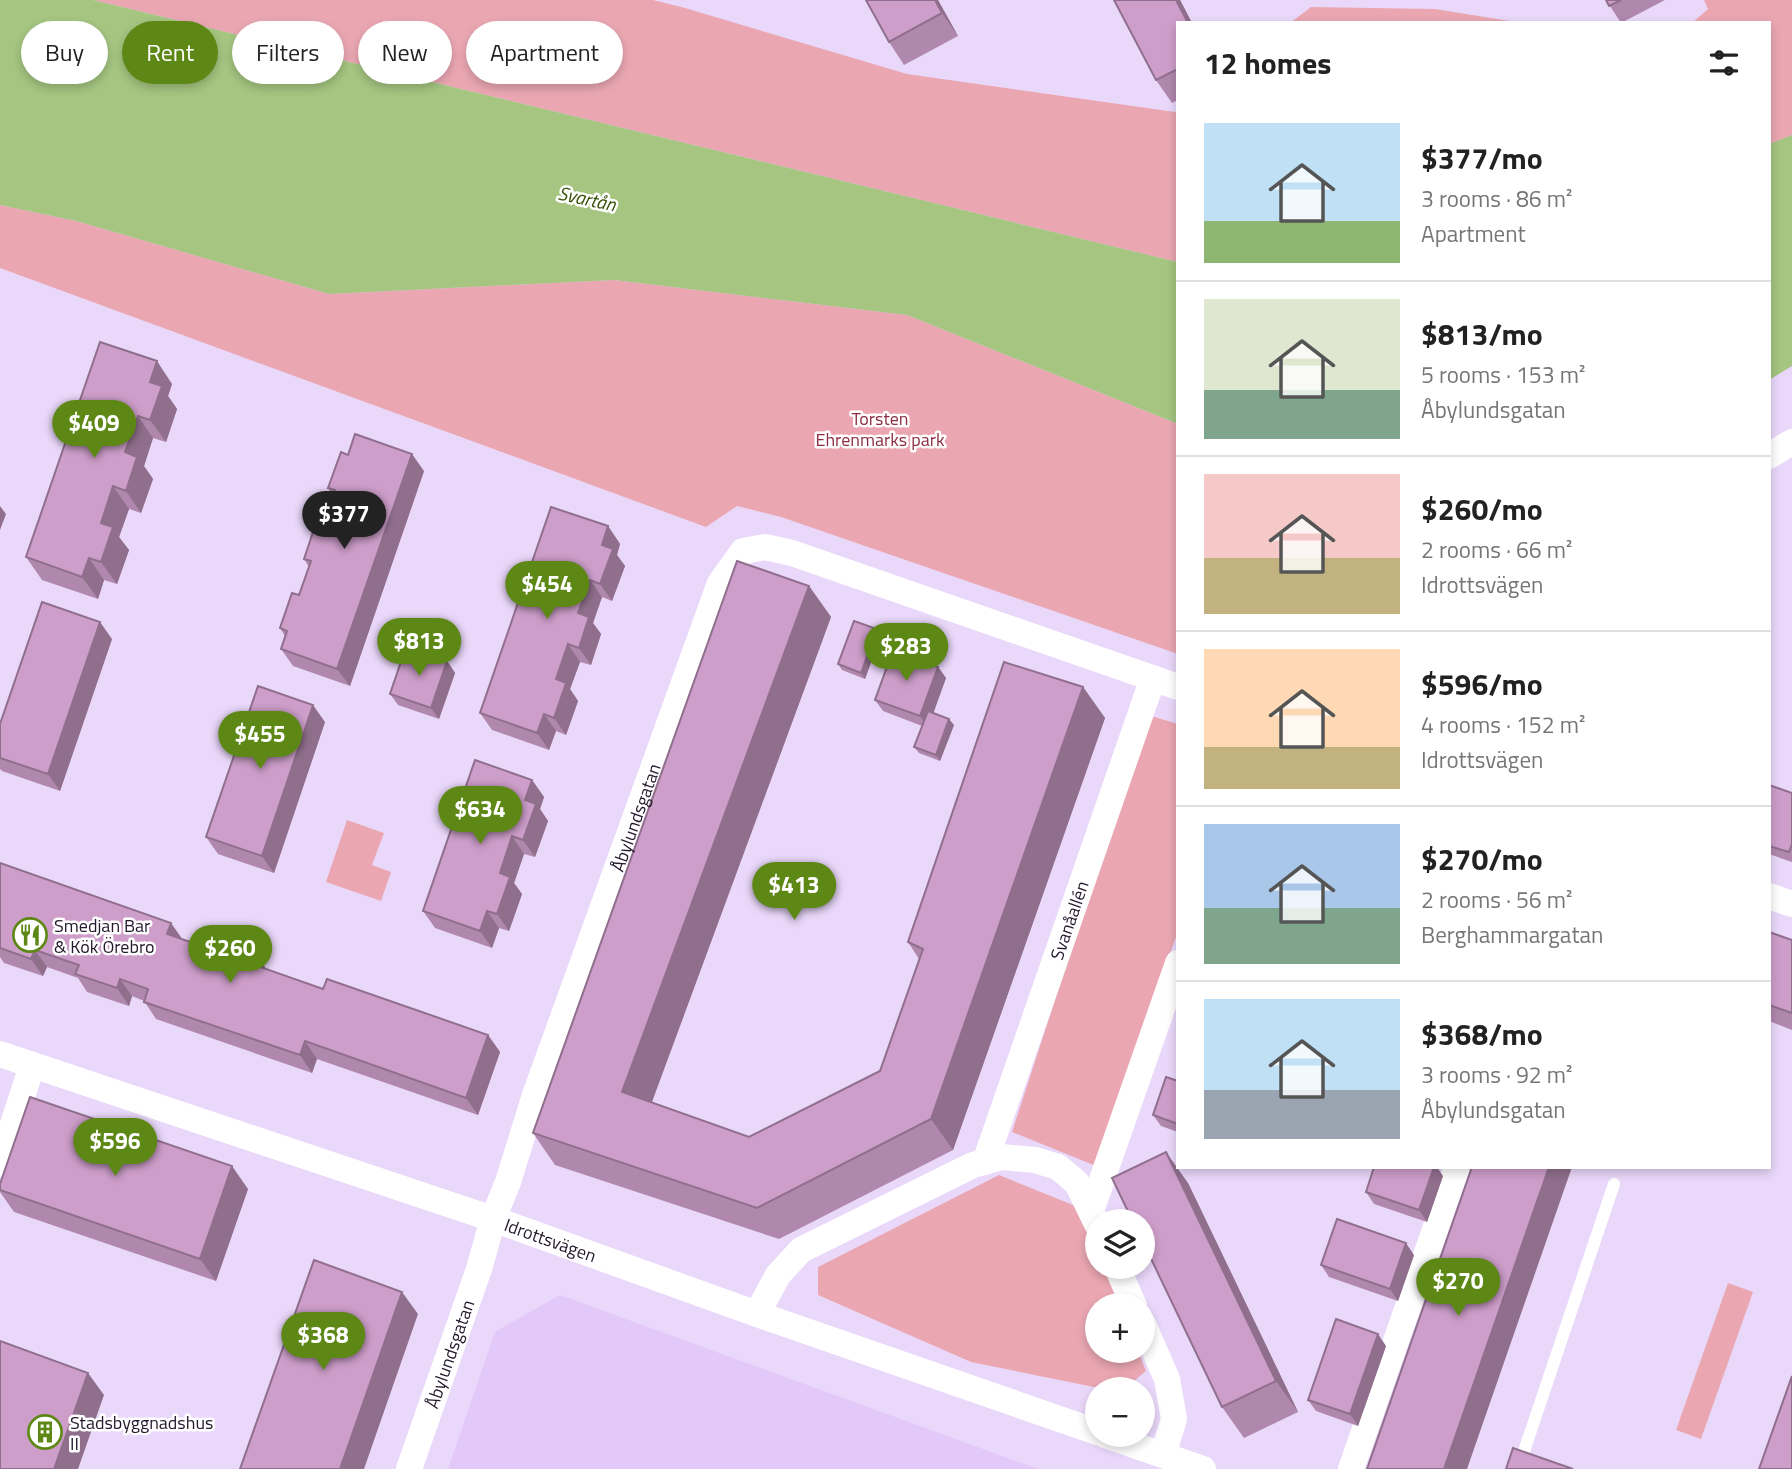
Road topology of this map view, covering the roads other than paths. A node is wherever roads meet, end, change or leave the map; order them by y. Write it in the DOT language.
graph roads {
  1 [pos="1792,442"];
  2 [pos="1771,455"];
  3 [pos="1165,683"];
  4 [pos="1771,896"];
  5 [pos="1792,904"];
  6 [pos="1176,969"];
  7 [pos="0,1054"];
  8 [pos="32,1066"];
  9 [pos="985,1162"];
  10 [pos="0,1164"];
  11 [pos="1456,1169"];
  12 [pos="1614,1184"];
  13 [pos="1090,1209"];
  14 [pos="1097,1209"];
  15 [pos="493,1219"];
  16 [pos="757,1314"];
  17 [pos="1155,1352"];
  18 [pos="1085,1428"];
  19 [pos="1140,1447"];
  20 [pos="1163,1455"];
  21 [pos="409,1469"];
  22 [pos="1203,1469"];
  23 [pos="1351,1469"];
  24 [pos="1518,1469"];
  1 -- 2 [label="street"];
  3 -- 9 [label="street, Svanåallén"];
  3 -- 15 [label="street, Åbylundsgatan"];
  4 -- 5 [label="street"];
  6 -- 14 [label="street"];
  7 -- 8 [label="street, Idrottsvägen"];
  8 -- 10 [label="street"];
  8 -- 15 [label="street, Idrottsvägen"];
  9 -- 13 [label="street"];
  9 -- 16 [label="street"];
  11 -- 23 [label="street"];
  12 -- 24 [label="lane"];
  15 -- 16 [label="street, Idrottsvägen"];
  15 -- 21 [label="street, Åbylundsgatan"];
  16 -- 18 [label="street, Idrottsvägen"];
  17 -- 20 [label="street"];
  19 -- 20 [label="street"];
  20 -- 22 [label="street"];
}
